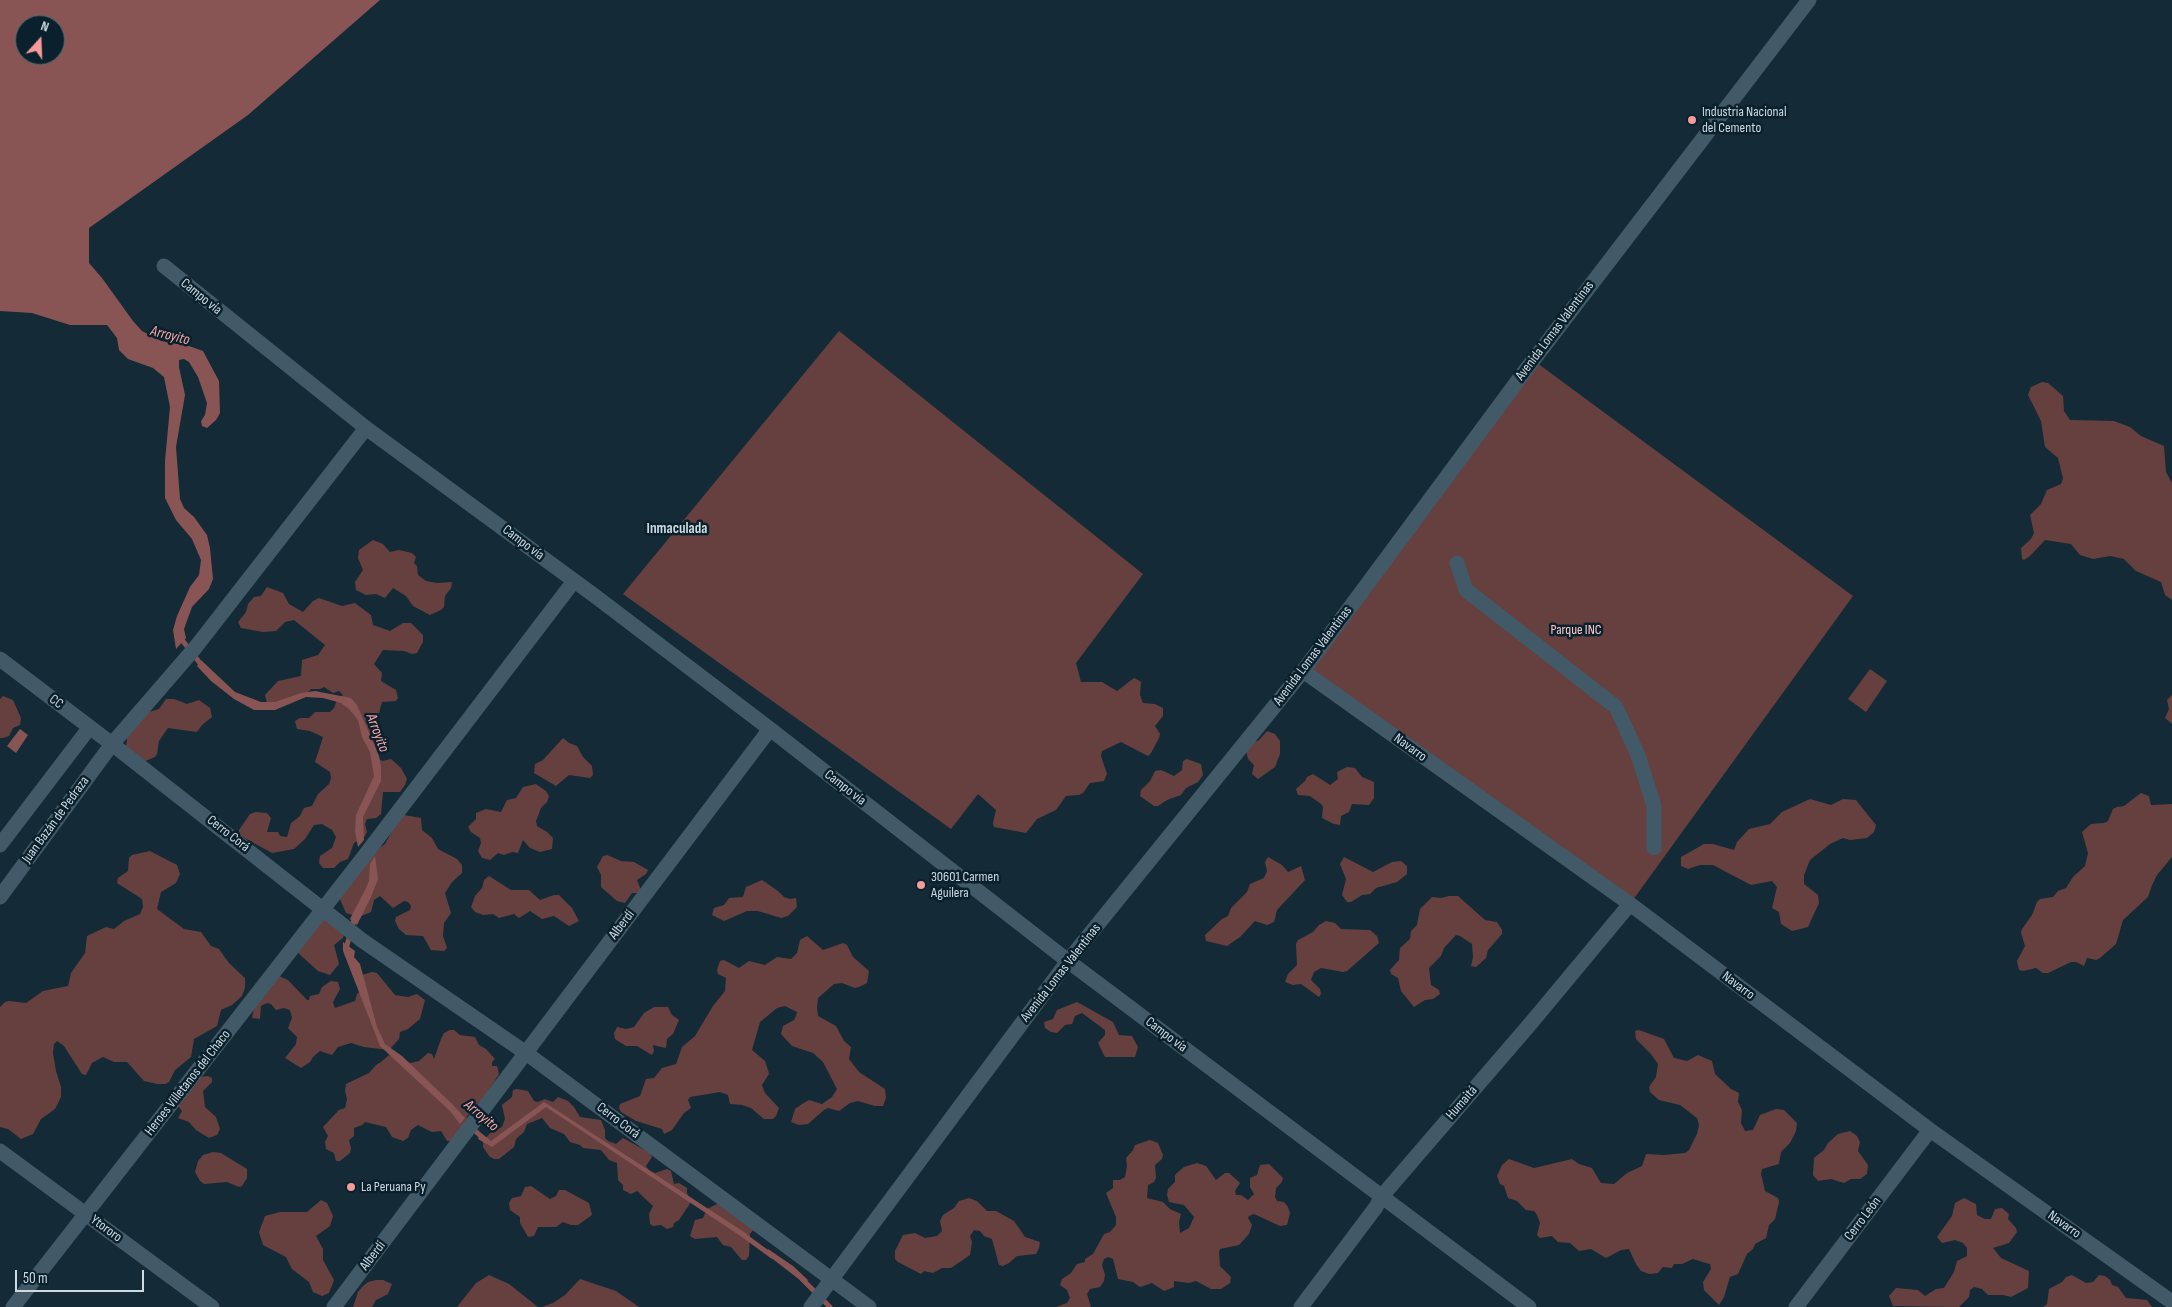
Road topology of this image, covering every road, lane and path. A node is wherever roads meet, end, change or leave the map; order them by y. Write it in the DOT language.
graph roads {
  1 [pos="1809,0"];
  2 [pos="164,266"];
  3 [pos="366,428"];
  4 [pos="1457,563"];
  5 [pos="574,581"];
  6 [pos="0,659"];
  7 [pos="1303,671"];
  8 [pos="90,727"];
  9 [pos="770,729"];
  10 [pos="112,744"];
  11 [pos="0,845"];
  12 [pos="1654,848"];
  13 [pos="0,897"];
  14 [pos="1630,904"];
  15 [pos="324,909"];
  16 [pos="1068,961"];
  17 [pos="526,1053"];
  18 [pos="1930,1130"];
  19 [pos="0,1150"];
  20 [pos="1382,1196"];
  21 [pos="85,1214"];
  22 [pos="832,1280"];
  23 [pos="816,1300"];
  24 [pos="2172,1302"];
  25 [pos="12,1307"];
  26 [pos="212,1307"];
  27 [pos="334,1307"];
  28 [pos="869,1307"];
  29 [pos="1301,1307"];
  30 [pos="1529,1307"];
  31 [pos="1796,1307"];
  1 -- 7 [label="street, Avenida Lomas Valentinas"];
  2 -- 3 [label="street, Campo vía"];
  3 -- 5 [label="street, Campo vía"];
  3 -- 10 [label="street, Juan Bazán de Pedraza"];
  4 -- 12 [label="street"];
  5 -- 9 [label="street, Campo vía"];
  5 -- 15 [label="street, Heroes Villetanos del Chaco"];
  6 -- 8 [label="street, CC"];
  7 -- 14 [label="street, Navarro"];
  7 -- 16 [label="street, Avenida Lomas Valentinas"];
  8 -- 10 [label="street, CC"];
  8 -- 11 [label="street"];
  9 -- 16 [label="street, Campo vía"];
  9 -- 17 [label="street, Alberdi"];
  10 -- 13 [label="street, Juan Bazán de Pedraza"];
  10 -- 15 [label="street, Cerro Corá"];
  14 -- 18 [label="street, Navarro"];
  14 -- 20 [label="street, Humaitá"];
  15 -- 17 [label="street, Cerro Corá"];
  15 -- 21 [label="street, Heroes Villetanos del Chaco"];
  16 -- 20 [label="street, Campo vía"];
  16 -- 22 [label="street, Avenida Lomas Valentinas"];
  17 -- 22 [label="street, Cerro Corá"];
  17 -- 27 [label="street, Alberdi"];
  18 -- 24 [label="street, Navarro"];
  18 -- 31 [label="street, Cerro León"];
  19 -- 21 [label="street, Ytororo"];
  20 -- 29 [label="street, Humaitá"];
  20 -- 30 [label="street, Campo vía"];
  21 -- 25 [label="street, Heroes Villetanos del Chaco"];
  21 -- 26 [label="street, Ytororo"];
  22 -- 23 [label="street, Avenida Lomas Valentinas"];
  22 -- 28 [label="street, Cerro Corá"];
}
